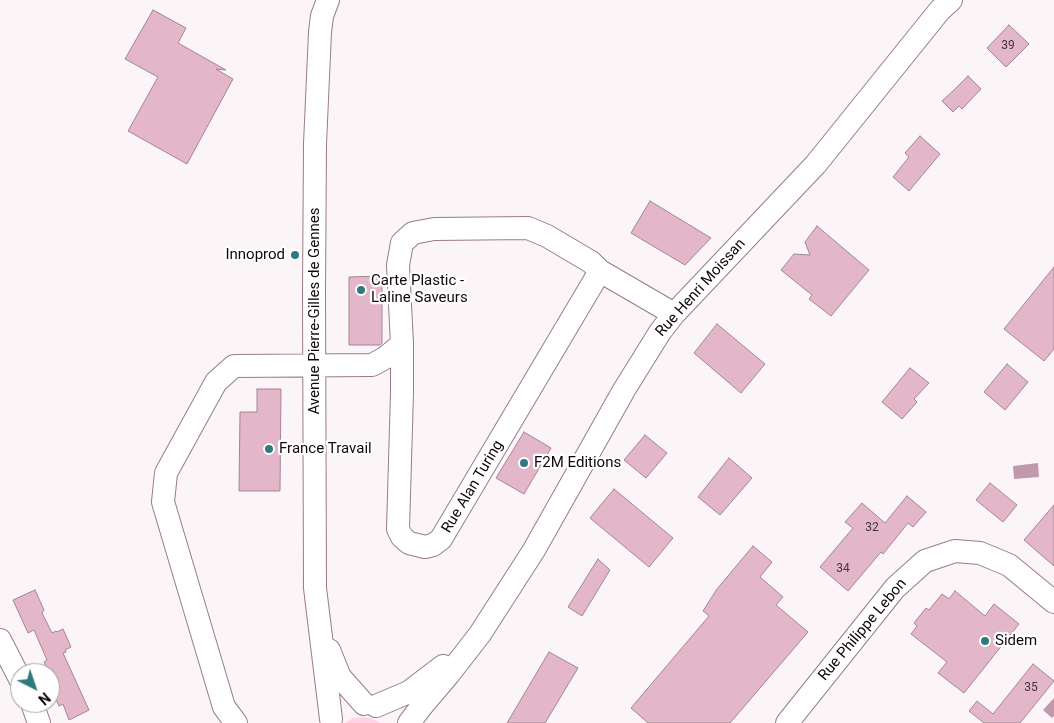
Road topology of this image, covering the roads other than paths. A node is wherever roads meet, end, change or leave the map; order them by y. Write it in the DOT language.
graph roads {
  1 [pos="328,0"];
  2 [pos="951,0"];
  3 [pos="600,271"];
  4 [pos="674,314"];
  5 [pos="402,344"];
  6 [pos="372,365"];
  7 [pos="314,366"];
  8 [pos="402,393"];
  9 [pos="1054,602"];
  10 [pos="319,624"];
  11 [pos="480,634"];
  12 [pos="0,640"];
  13 [pos="12,663"];
  14 [pos="370,705"];
  15 [pos="330,721"];
  16 [pos="236,723"];
  17 [pos="397,723"];
  18 [pos="409,723"];
  19 [pos="787,723"];
  1 -- 7 [label="street, Avenue Pierre-Gilles de Gennes"];
  2 -- 4 [label="street, Rue Henri Moissan"];
  3 -- 4 [label="street, Rue Alan Turing"];
  3 -- 5 [label="street, Rue Alan Turing"];
  3 -- 8 [label="street, Rue Alan Turing"];
  4 -- 11 [label="street, Rue Henri Moissan"];
  5 -- 6 [label="street"];
  5 -- 8 [label="street, Rue Alan Turing"];
  6 -- 7 [label="street"];
  6 -- 8 [label="street"];
  7 -- 10 [label="street, Avenue Pierre-Gilles de Gennes"];
  7 -- 16 [label="street"];
  9 -- 19 [label="street, Rue Philippe Lebon"];
  10 -- 14 [label="street, Avenue Pierre-Gilles de Gennes"];
  10 -- 15 [label="street, Avenue Pierre-Gilles de Gennes"];
  11 -- 14 [label="street, Rue Henri Moissan"];
  11 -- 18 [label="street, Rue Henri Moissan"];
  12 -- 13 [label="street"];
  14 -- 15 [label="street, Rue Henri Moissan"];
  14 -- 17 [label="street, Avenue Pierre-Gilles de Gennes"];
}
